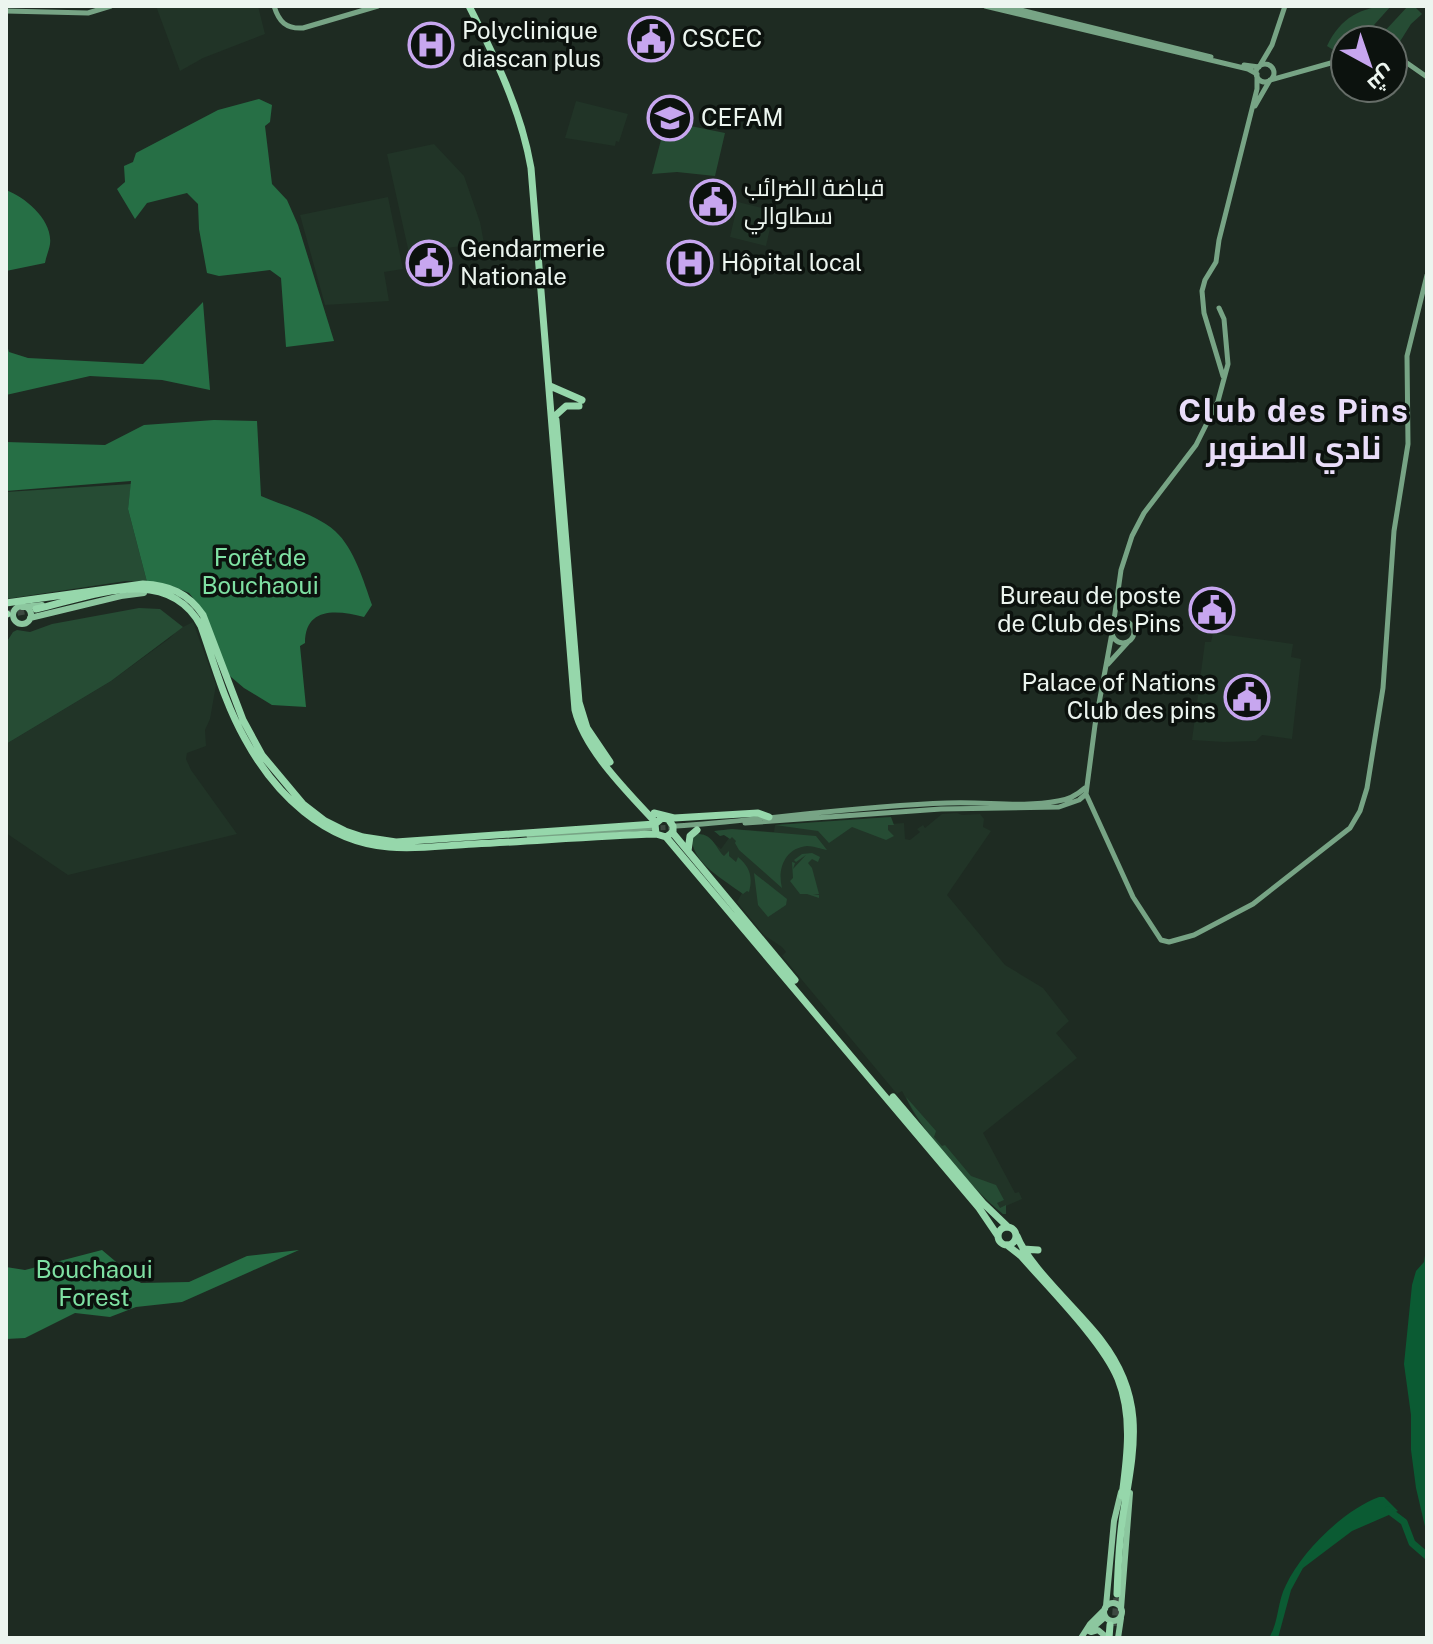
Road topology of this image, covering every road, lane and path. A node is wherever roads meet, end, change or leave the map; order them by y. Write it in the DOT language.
graph roads {
  1 [pos="111,6"];
  2 [pos="274,6"];
  3 [pos="378,6"];
  4 [pos="469,6"];
  5 [pos="985,6"];
  6 [pos="1005,6"];
  7 [pos="1285,6"];
  8 [pos="6,11"];
  9 [pos="1272,45"];
  10 [pos="1329,64"];
  11 [pos="1409,64"];
  12 [pos="1259,67"];
  13 [pos="1272,68"];
  14 [pos="1257,74"];
  15 [pos="1290,76"];
  16 [pos="1427,77"];
  17 [pos="1270,80"];
  18 [pos="1251,114"];
  19 [pos="1427,275"];
  20 [pos="1219,308"];
  21 [pos="1223,376"];
  22 [pos="550,386"];
  23 [pos="554,411"];
  24 [pos="136,585"];
  25 [pos="165,592"];
  26 [pos="6,603"];
  27 [pos="20,608"];
  28 [pos="36,609"];
  29 [pos="8,615"];
  30 [pos="30,618"];
  31 [pos="1113,630"];
  32 [pos="1128,642"];
  33 [pos="1107,665"];
  34 [pos="1086,791"];
  35 [pos="645,811"];
  36 [pos="654,813"];
  37 [pos="768,819"];
  38 [pos="641,825"];
  39 [pos="656,826"];
  40 [pos="697,830"];
  41 [pos="673,831"];
  42 [pos="525,838"];
  43 [pos="688,851"];
  44 [pos="1008,1227"];
  45 [pos="998,1236"];
  46 [pos="1017,1236"];
  47 [pos="1007,1245"];
  48 [pos="1023,1249"];
  49 [pos="1038,1250"];
  50 [pos="1132,1471"];
  51 [pos="1123,1485"];
  52 [pos="1105,1607"];
  53 [pos="1121,1613"];
  54 [pos="1109,1622"];
  55 [pos="1110,1637"];
  56 [pos="1084,1638"];
  1 -- 8 [label="main road"];
  2 -- 3 [label="main road"];
  4 -- 22 [label="highway"];
  5 -- 14 [label="main road"];
  6 -- 12 [label="main road"];
  7 -- 9 [label="main road"];
  9 -- 12 [label="main road"];
  9 -- 13 [label="main road"];
  10 -- 15 [label="main road"];
  11 -- 16 [label="main road"];
  12 -- 13 [label="main road"];
  12 -- 14 [label="main road"];
  13 -- 15 [label="main road"];
  13 -- 17 [label="main road"];
  14 -- 17 [label="main road"];
  14 -- 18 [label="main road"];
  15 -- 17 [label="main road"];
  17 -- 18 [label="main road"];
  18 -- 21 [label="main road"];
  19 -- 34 [label="main road"];
  20 -- 21 [label="main road"];
  21 -- 31 [label="main road"];
  22 -- 23 [label="highway"];
  22 -- 23 [label="highway"];
  23 -- 35 [label="highway"];
  23 -- 36 [label="highway"];
  24 -- 26 [label="highway"];
  24 -- 27 [label="main road"];
  24 -- 42 [label="highway"];
  25 -- 28 [label="highway"];
  25 -- 30 [label="main road"];
  25 -- 42 [label="highway"];
  27 -- 29 [label="main road"];
  27 -- 30 [label="main road"];
  29 -- 30 [label="main road"];
  31 -- 32 [label="main road"];
  31 -- 32 [label="main road"];
  31 -- 33 [label="main road"];
  32 -- 33 [label="main road"];
  33 -- 34 [label="main road"];
  34 -- 37 [label="main road"];
  35 -- 38 [label="highway"];
  35 -- 39 [label="highway"];
  36 -- 37 [label="highway"];
  36 -- 39 [label="highway"];
  37 -- 41 [label="main road"];
  38 -- 39 [label="highway"];
  38 -- 42 [label="highway"];
  39 -- 41 [label="highway"];
  39 -- 41 [label="highway"];
  39 -- 42 [label="highway"];
  40 -- 43 [label="highway"];
  41 -- 43 [label="highway"];
  41 -- 45 [label="highway"];
  43 -- 44 [label="highway"];
  44 -- 45 [label="highway"];
  44 -- 46 [label="highway"];
  45 -- 47 [label="highway"];
  46 -- 47 [label="highway"];
  46 -- 48 [label="highway"];
  47 -- 51 [label="highway"];
  48 -- 49 [label="highway"];
  48 -- 50 [label="highway"];
  50 -- 51 [label="highway"];
  50 -- 53 [label="main road"];
  51 -- 52 [label="main road"];
  52 -- 53 [label="main road"];
  52 -- 54 [label="main road"];
  52 -- 56 [label="main road"];
  53 -- 54 [label="main road"];
  53 -- 55 [label="main road"];
  54 -- 55 [label="highway"];
  54 -- 56 [label="main road"];
  55 -- 56 [label="main road"];
}
